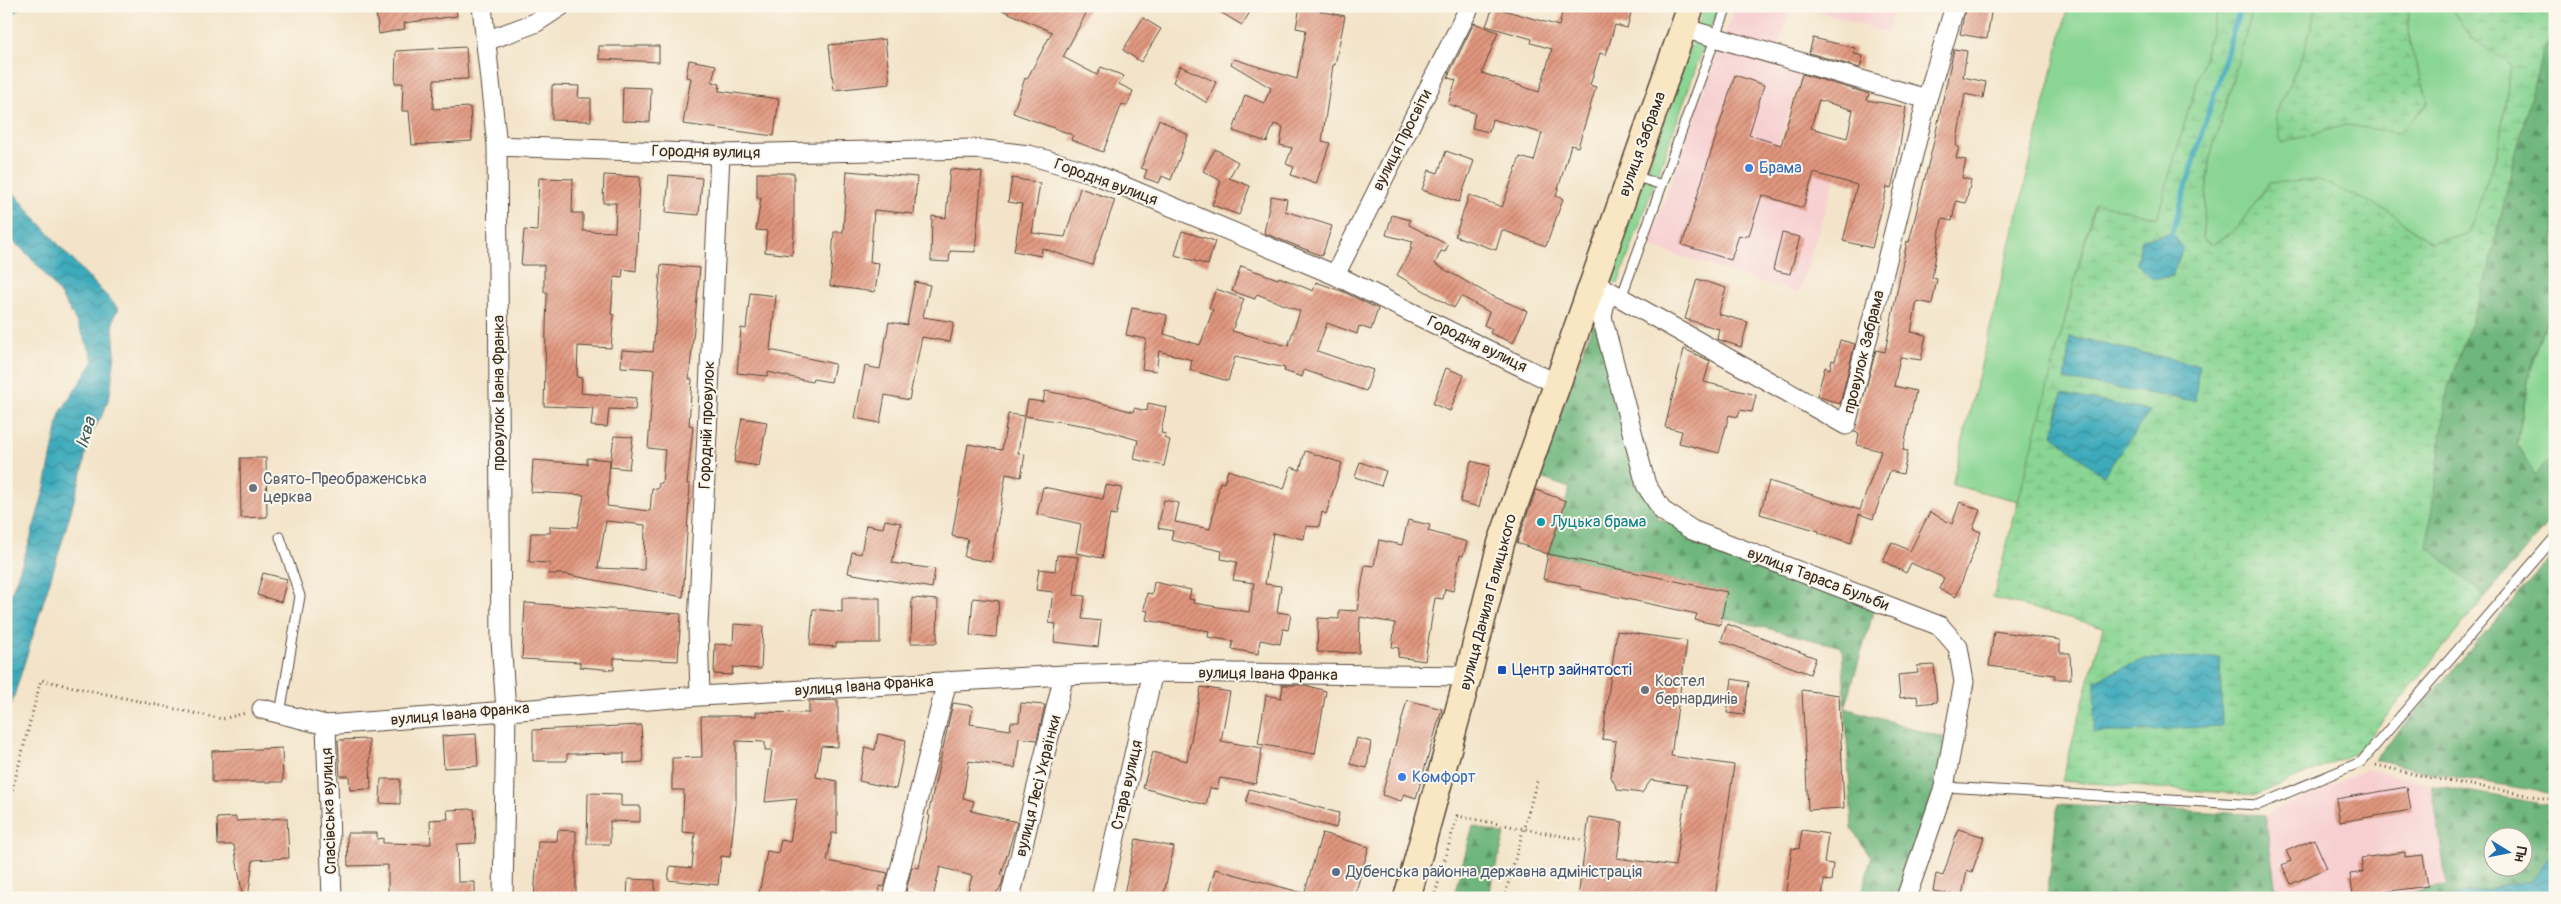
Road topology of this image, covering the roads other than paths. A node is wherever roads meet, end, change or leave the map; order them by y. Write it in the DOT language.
graph roads {
  1 [pos="482,6"];
  2 [pos="561,6"];
  3 [pos="1470,6"];
  4 [pos="1727,6"];
  5 [pos="1955,6"];
  6 [pos="1687,17"];
  7 [pos="1715,38"];
  8 [pos="486,41"];
  9 [pos="1927,100"];
  10 [pos="497,146"];
  11 [pos="720,154"];
  12 [pos="1631,175"];
  13 [pos="1662,185"];
  14 [pos="1335,274"];
  15 [pos="1607,290"];
  16 [pos="1557,384"];
  17 [pos="280,537"];
  18 [pos="2555,537"];
  19 [pos="1152,672"];
  20 [pos="1064,675"];
  21 [pos="1468,676"];
  22 [pos="947,681"];
  23 [pos="700,696"];
  24 [pos="262,709"];
  25 [pos="506,710"];
  26 [pos="280,714"];
  27 [pos="326,725"];
  28 [pos="1944,787"];
  29 [pos="332,898"];
  30 [pos="503,898"];
  31 [pos="893,898"];
  32 [pos="1010,898"];
  33 [pos="1101,898"];
  34 [pos="1407,898"];
  35 [pos="1906,898"];
  1 -- 8 [label="street, провулок Івана Франка"];
  2 -- 8 [label="street"];
  3 -- 14 [label="street, вулиця Просвіти"];
  4 -- 7 [label="lane"];
  5 -- 9 [label="street, провулок Забрама"];
  6 -- 7 [label="street"];
  6 -- 12 [label="main road, вулиця Забрама"];
  7 -- 9 [label="street"];
  7 -- 13 [label="lane"];
  8 -- 10 [label="street, провулок Івана Франка"];
  9 -- 15 [label="street, провулок Забрама"];
  10 -- 11 [label="street, Городня вулиця"];
  10 -- 25 [label="street, провулок Івана Франка"];
  11 -- 14 [label="street, Городня вулиця"];
  11 -- 23 [label="street, Городній провулок"];
  12 -- 13 [label="lane"];
  12 -- 15 [label="main road, вулиця Забрама"];
  13 -- 15 [label="lane"];
  14 -- 16 [label="street, Городня вулиця"];
  15 -- 16 [label="main road, вулиця Данила Галицького"];
  15 -- 28 [label="street, вулиця Тараса Бульби"];
  16 -- 21 [label="main road, вулиця Данила Галицького"];
  17 -- 26 [label="lane"];
  18 -- 28 [label="lane"];
  19 -- 20 [label="street, вулиця Івана Франка"];
  19 -- 21 [label="street, вулиця Івана Франка"];
  19 -- 33 [label="street, Стара вулиця"];
  20 -- 22 [label="street, вулиця Івана Франка"];
  20 -- 32 [label="street, вулиця Лесі Українки"];
  21 -- 34 [label="main road, вулиця Данила Галицького"];
  22 -- 23 [label="street, вулиця Івана Франка"];
  22 -- 31 [label="street"];
  23 -- 25 [label="street, вулиця Івана Франка"];
  24 -- 26 [label="street, вулиця Івана Франка"];
  25 -- 27 [label="street, вулиця Івана Франка"];
  25 -- 30 [label="street, провулок Івана Франка"];
  26 -- 27 [label="street, вулиця Івана Франка"];
  27 -- 29 [label="street, Спасівська вулиця"];
  28 -- 35 [label="street, вулиця Тараса Бульби"];
}
